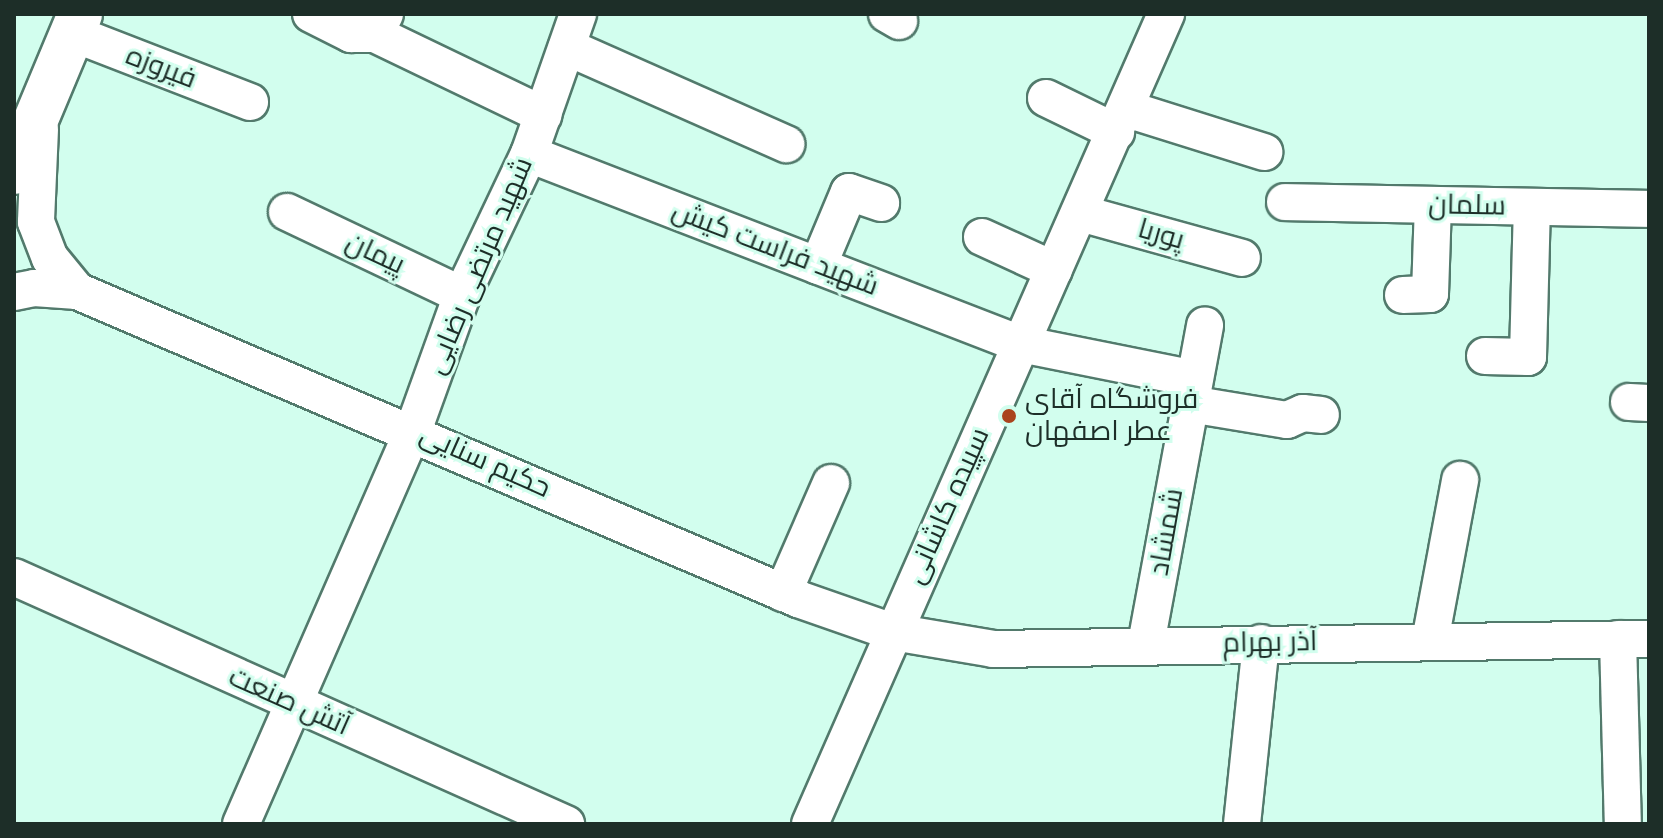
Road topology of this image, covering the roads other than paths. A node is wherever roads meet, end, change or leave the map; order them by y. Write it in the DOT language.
graph roads {
  1 [pos="311,14"];
  2 [pos="1166,14"];
  3 [pos="76,23"];
  4 [pos="380,24"];
  5 [pos="572,30"];
  6 [pos="1046,98"];
  7 [pos="250,102"];
  8 [pos="43,103"];
  9 [pos="1121,120"];
  10 [pos="536,133"];
  11 [pos="786,144"];
  12 [pos="1264,152"];
  13 [pos="14,172"];
  14 [pos="1285,202"];
  15 [pos="881,203"];
  16 [pos="1433,205"];
  17 [pos="1532,207"];
  18 [pos="1649,209"];
  19 [pos="287,212"];
  20 [pos="1080,213"];
  21 [pos="982,237"];
  22 [pos="1242,258"];
  23 [pos="818,266"];
  24 [pos="1054,270"];
  25 [pos="77,291"];
  26 [pos="14,292"];
  27 [pos="462,295"];
  28 [pos="1403,295"];
  29 [pos="1205,325"];
  30 [pos="1020,344"];
  31 [pos="1485,356"];
  32 [pos="1193,391"];
  33 [pos="1321,415"];
  34 [pos="413,431"];
  35 [pos="1460,480"];
  36 [pos="831,483"];
  37 [pos="14,577"];
  38 [pos="783,593"];
  39 [pos="893,632"];
  40 [pos="1634,639"];
  41 [pos="1430,641"];
  42 [pos="1261,643"];
  43 [pos="1146,644"];
  44 [pos="296,705"];
  45 [pos="241,824"];
  46 [pos="566,824"];
  47 [pos="810,824"];
  48 [pos="1242,824"];
  49 [pos="1623,824"];
  1 -- 4 [label="street, شهید فراست کیش"];
  2 -- 9 [label="street, سپیده کاشانی"];
  3 -- 7 [label="street, فیروزه"];
  3 -- 8 [label="main road"];
  4 -- 10 [label="street, شهید فراست کیش"];
  5 -- 10 [label="street, شهید مرتضی رضایی"];
  5 -- 11 [label="street"];
  6 -- 9 [label="street"];
  8 -- 13 [label="main road"];
  8 -- 25 [label="street"];
  9 -- 12 [label="street"];
  9 -- 20 [label="street, سپیده کاشانی"];
  10 -- 23 [label="street, شهید فراست کیش"];
  10 -- 27 [label="street, شهید مرتضی رضایی"];
  14 -- 16 [label="street, سلمان"];
  15 -- 23 [label="street"];
  16 -- 17 [label="street, سلمان"];
  16 -- 28 [label="street"];
  17 -- 18 [label="street, سلمان"];
  17 -- 31 [label="street"];
  19 -- 27 [label="street, پیمان"];
  20 -- 22 [label="street, پوریا"];
  20 -- 24 [label="street, سپیده کاشانی"];
  21 -- 24 [label="street"];
  23 -- 30 [label="street, شهید فراست کیش"];
  24 -- 30 [label="street, سپیده کاشانی"];
  25 -- 26 [label="street"];
  25 -- 34 [label="street, حکیم سنایی"];
  27 -- 34 [label="street, شهید مرتضی رضایی"];
  29 -- 32 [label="street, شمشاد"];
  30 -- 32 [label="street, شهید فراست کیش"];
  30 -- 39 [label="street, سپیده کاشانی"];
  32 -- 33 [label="street, شهید فراست کیش"];
  32 -- 43 [label="street, شمشاد"];
  34 -- 38 [label="street, حکیم سنایی"];
  34 -- 44 [label="street, شهید مرتضی رضایی"];
  35 -- 41 [label="street"];
  36 -- 38 [label="street"];
  37 -- 44 [label="street, آتش صنعت"];
  38 -- 39 [label="street, حکیم سنایی"];
  39 -- 43 [label="street, آذر بهرام"];
  39 -- 47 [label="street, سپیده کاشانی"];
  40 -- 41 [label="street, آذر بهرام"];
  40 -- 49 [label="street"];
  41 -- 42 [label="street, آذر بهرام"];
  42 -- 43 [label="street, آذر بهرام"];
  42 -- 48 [label="street"];
  44 -- 45 [label="street, شهید مرتضی رضایی"];
  44 -- 46 [label="street, آتش صنعت"];
}
